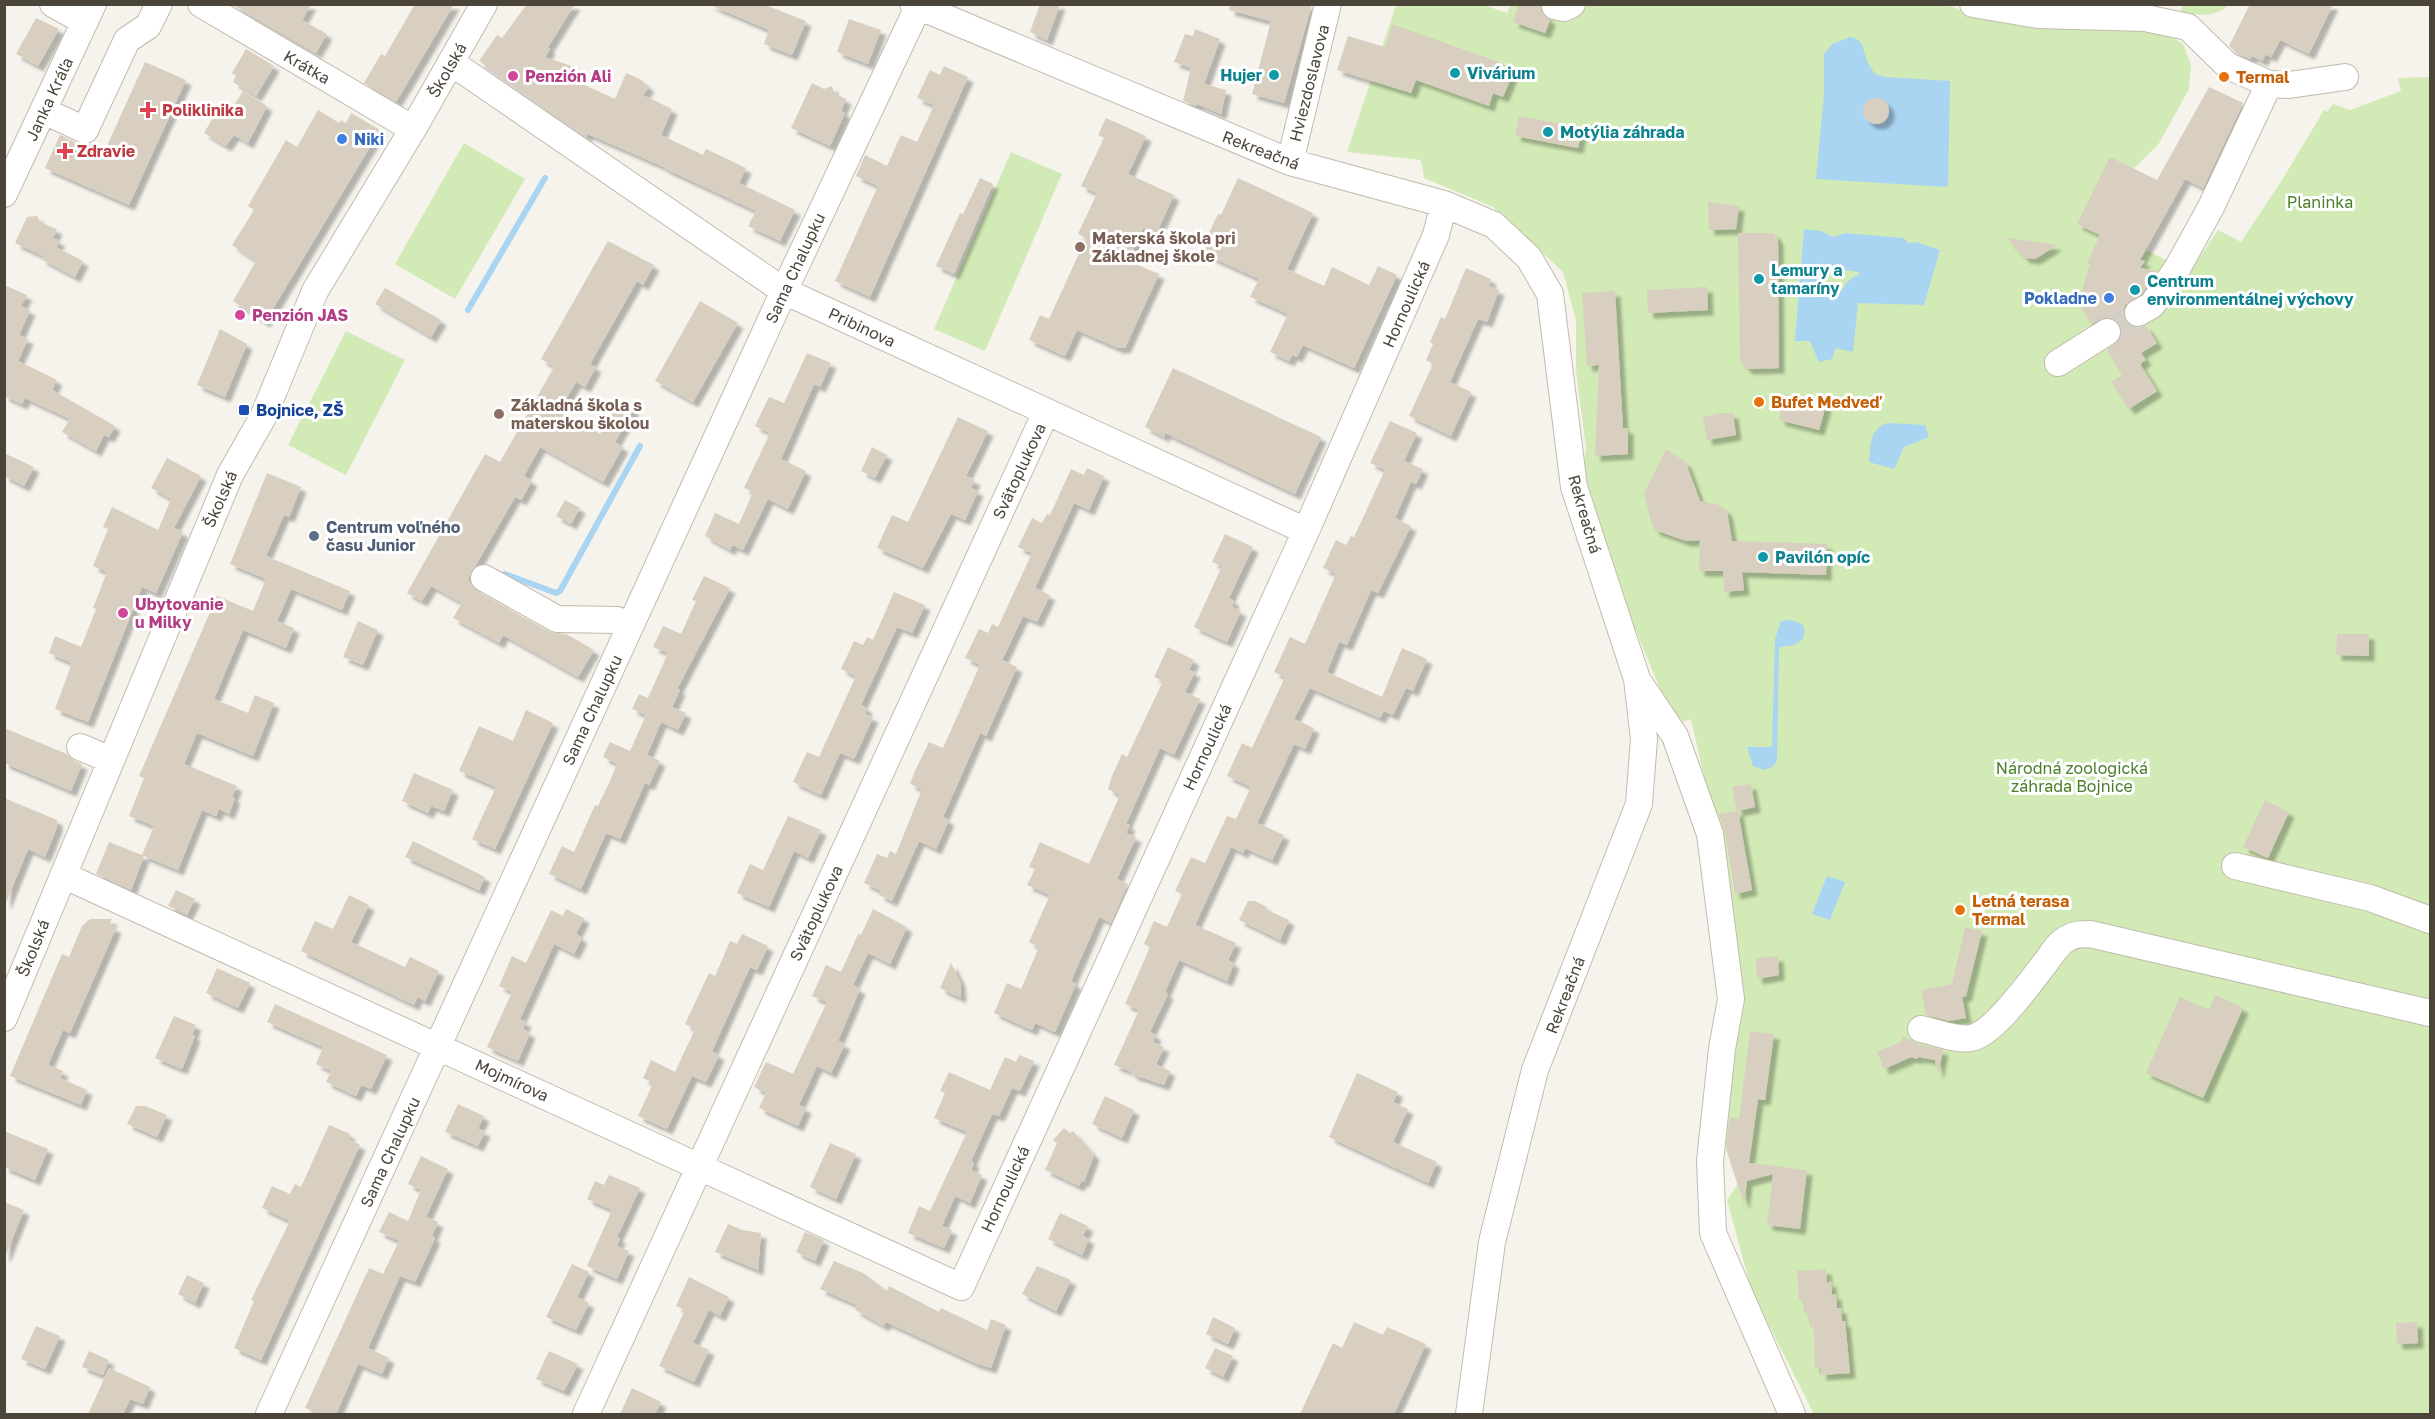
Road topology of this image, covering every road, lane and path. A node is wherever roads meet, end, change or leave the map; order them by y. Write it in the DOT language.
graph roads {
  1 [pos="53,4"];
  2 [pos="159,4"];
  3 [pos="201,4"];
  4 [pos="484,4"];
  5 [pos="1328,4"];
  6 [pos="1972,4"];
  7 [pos="915,6"];
  8 [pos="2145,11"];
  9 [pos="89,13"];
  10 [pos="452,63"];
  11 [pos="2345,77"];
  12 [pos="2269,84"];
  13 [pos="44,111"];
  14 [pos="413,129"];
  15 [pos="1290,162"];
  16 [pos="4,194"];
  17 [pos="1444,204"];
  18 [pos="784,291"];
  19 [pos="2138,313"];
  20 [pos="2107,332"];
  21 [pos="2058,363"];
  22 [pos="1046,411"];
  23 [pos="1306,531"];
  24 [pos="484,578"];
  25 [pos="630,626"];
  26 [pos="1637,679"];
  27 [pos="80,747"];
  28 [pos="111,760"];
  29 [pos="2235,866"];
  30 [pos="63,875"];
  31 [pos="2430,920"];
  32 [pos="2430,1013"];
  33 [pos="4,1018"];
  34 [pos="1921,1029"];
  35 [pos="438,1046"];
  36 [pos="699,1167"];
  37 [pos="961,1287"];
  38 [pos="270,1414"];
  39 [pos="586,1414"];
  40 [pos="1469,1414"];
  41 [pos="1792,1414"];
  1 -- 9 [label="street"];
  2 -- 13 [label="street"];
  3 -- 14 [label="street, Krátka"];
  4 -- 10 [label="street, Školská"];
  5 -- 15 [label="street, Hviezdoslavova"];
  6 -- 8 [label="street"];
  7 -- 15 [label="street, Rekreačná"];
  7 -- 18 [label="street, Sama Chalupku"];
  8 -- 12 [label="street"];
  9 -- 13 [label="street, Janka Kráľa"];
  10 -- 14 [label="street, Školská"];
  10 -- 18 [label="street, Pribinova"];
  11 -- 12 [label="street"];
  12 -- 19 [label="street"];
  13 -- 16 [label="street, Janka Kráľa"];
  14 -- 28 [label="street, Školská"];
  15 -- 17 [label="street, Rekreačná"];
  17 -- 23 [label="street, Hornoulická"];
  17 -- 26 [label="street, Rekreačná"];
  18 -- 22 [label="street, Pribinova"];
  18 -- 25 [label="street, Sama Chalupku"];
  20 -- 21 [label="street"];
  22 -- 23 [label="street, Pribinova"];
  22 -- 36 [label="street, Svätoplukova"];
  23 -- 37 [label="street, Hornoulická"];
  24 -- 25 [label="street"];
  25 -- 35 [label="street, Sama Chalupku"];
  26 -- 40 [label="street, Rekreačná"];
  26 -- 41 [label="street"];
  27 -- 28 [label="street"];
  28 -- 30 [label="street, Školská"];
  29 -- 31 [label="street"];
  30 -- 33 [label="street, Školská"];
  30 -- 35 [label="street, Mojmírova"];
  32 -- 34 [label="street"];
  35 -- 36 [label="street, Mojmírova"];
  35 -- 38 [label="street, Sama Chalupku"];
  36 -- 37 [label="street, Mojmírova"];
  36 -- 39 [label="street, Svätoplukova"];
}
